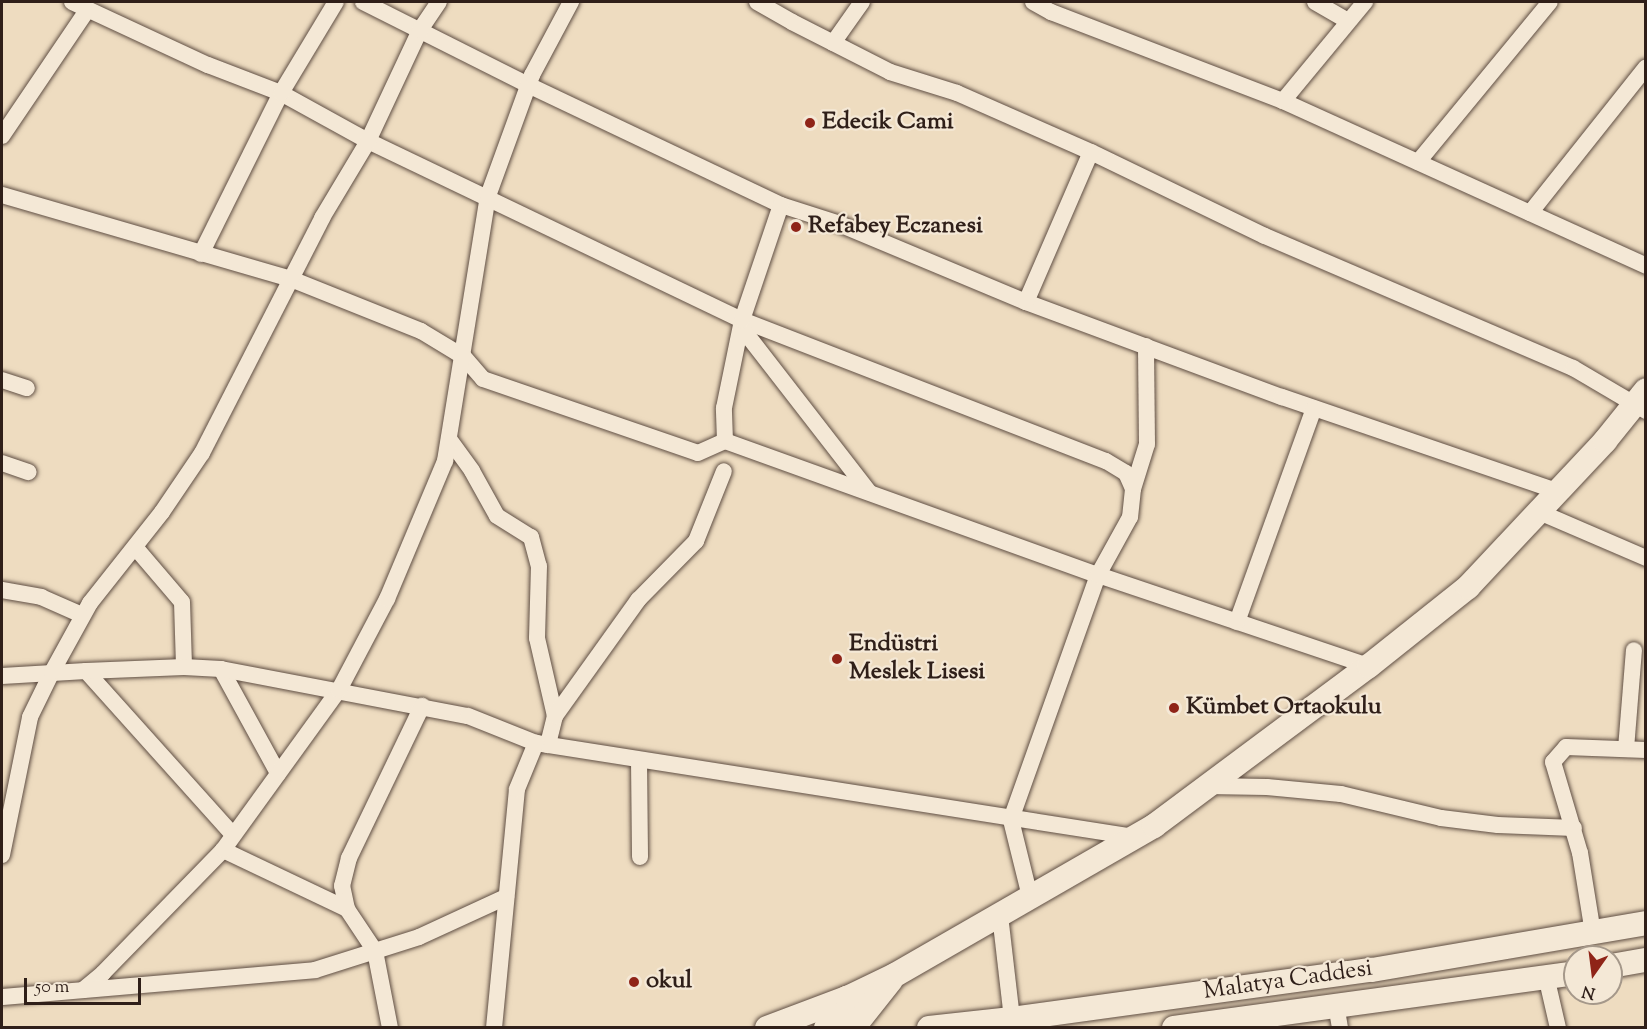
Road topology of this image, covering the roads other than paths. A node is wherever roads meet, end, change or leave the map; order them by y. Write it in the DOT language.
graph roads {
  1 [pos="72,2"];
  2 [pos="336,2"];
  3 [pos="363,2"];
  4 [pos="439,2"];
  5 [pos="572,2"];
  6 [pos="757,2"];
  7 [pos="862,2"];
  8 [pos="1033,2"];
  9 [pos="1316,2"];
  10 [pos="1365,2"];
  11 [pos="1550,2"];
  12 [pos="88,9"];
  13 [pos="1348,21"];
  14 [pos="420,30"];
  15 [pos="833,43"];
  16 [pos="1646,67"];
  17 [pos="528,85"];
  18 [pos="281,93"];
  19 [pos="1282,101"];
  20 [pos="2,136"];
  21 [pos="368,141"];
  22 [pos="1091,152"];
  23 [pos="1418,162"];
  24 [pos="2,195"];
  25 [pos="488,196"];
  26 [pos="781,205"];
  27 [pos="1530,213"];
  28 [pos="201,254"];
  29 [pos="1646,266"];
  30 [pos="291,279"];
  31 [pos="1026,302"];
  32 [pos="741,323"];
  33 [pos="1146,346"];
  34 [pos="464,357"];
  35 [pos="2,380"];
  36 [pos="27,388"];
  37 [pos="1642,402"];
  38 [pos="1314,408"];
  39 [pos="449,439"];
  40 [pos="725,441"];
  41 [pos="2,463"];
  42 [pos="724,471"];
  43 [pos="28,472"];
  44 [pos="1133,489"];
  45 [pos="1556,491"];
  46 [pos="870,493"];
  47 [pos="1537,511"];
  48 [pos="135,547"];
  49 [pos="1646,558"];
  50 [pos="1098,575"];
  51 [pos="2,590"];
  52 [pos="82,615"];
  53 [pos="1237,622"];
  54 [pos="1634,650"];
  55 [pos="1369,666"];
  56 [pos="184,667"];
  57 [pos="221,669"];
  58 [pos="86,670"];
  59 [pos="52,672"];
  60 [pos="2,676"];
  61 [pos="339,690"];
  62 [pos="422,706"];
  63 [pos="555,716"];
  64 [pos="542,744"];
  65 [pos="1626,749"];
  66 [pos="1646,750"];
  67 [pos="639,760"];
  68 [pos="278,773"];
  69 [pos="1207,786"];
  70 [pos="1011,820"];
  71 [pos="1574,828"];
  72 [pos="233,835"];
  73 [pos="1134,837"];
  74 [pos="223,850"];
  75 [pos="2,855"];
  76 [pos="640,857"];
  77 [pos="506,897"];
  78 [pos="1030,897"];
  79 [pos="347,909"];
  80 [pos="1000,915"];
  81 [pos="1646,923"];
  82 [pos="1593,933"];
  83 [pos="375,951"];
  84 [pos="1646,960"];
  85 [pos="1623,964"];
  86 [pos="1563,974"];
  87 [pos="895,975"];
  88 [pos="1546,976"];
  89 [pos="82,990"];
  90 [pos="2,997"];
  91 [pos="847,998"];
  92 [pos="1338,1016"];
  93 [pos="1012,1019"];
  94 [pos="390,1028"];
  95 [pos="494,1028"];
  96 [pos="767,1028"];
  97 [pos="826,1028"];
  98 [pos="854,1028"];
  99 [pos="929,1028"];
  100 [pos="1174,1028"];
  101 [pos="1558,1028"];
  1 -- 12 [label="street"];
  2 -- 18 [label="street"];
  3 -- 14 [label="street"];
  4 -- 14 [label="street"];
  5 -- 17 [label="street"];
  6 -- 15 [label="street"];
  7 -- 15 [label="street"];
  8 -- 19 [label="street"];
  9 -- 13 [label="street"];
  10 -- 13 [label="street"];
  11 -- 23 [label="street"];
  12 -- 18 [label="street"];
  12 -- 20 [label="street"];
  13 -- 19 [label="street"];
  14 -- 17 [label="street"];
  14 -- 21 [label="street"];
  15 -- 22 [label="street"];
  16 -- 27 [label="street"];
  17 -- 25 [label="street"];
  17 -- 26 [label="street"];
  18 -- 21 [label="street"];
  18 -- 28 [label="street"];
  19 -- 23 [label="street"];
  21 -- 25 [label="street"];
  21 -- 30 [label="street"];
  22 -- 31 [label="street"];
  22 -- 37 [label="street"];
  23 -- 27 [label="street"];
  24 -- 28 [label="street"];
  25 -- 32 [label="street"];
  25 -- 34 [label="street"];
  26 -- 31 [label="street"];
  26 -- 32 [label="street"];
  27 -- 29 [label="street"];
  28 -- 30 [label="street"];
  30 -- 34 [label="street"];
  30 -- 48 [label="street"];
  31 -- 33 [label="street"];
  32 -- 40 [label="street"];
  32 -- 44 [label="street"];
  32 -- 46 [label="street"];
  33 -- 38 [label="street"];
  33 -- 44 [label="street"];
  34 -- 39 [label="street"];
  34 -- 40 [label="street"];
  35 -- 36 [label="street"];
  37 -- 45 [label="street"];
  38 -- 45 [label="street"];
  38 -- 53 [label="street"];
  39 -- 61 [label="street"];
  39 -- 63 [label="street"];
  40 -- 46 [label="street"];
  41 -- 43 [label="street"];
  42 -- 63 [label="street"];
  44 -- 50 [label="street"];
  45 -- 47 [label="street"];
  46 -- 50 [label="street"];
  47 -- 49 [label="street"];
  47 -- 55 [label="street"];
  48 -- 52 [label="street"];
  48 -- 56 [label="street"];
  50 -- 53 [label="street"];
  50 -- 70 [label="street"];
  51 -- 52 [label="street"];
  52 -- 59 [label="street"];
  53 -- 55 [label="street"];
  54 -- 65 [label="street"];
  55 -- 69 [label="street"];
  56 -- 57 [label="street"];
  56 -- 58 [label="street"];
  57 -- 61 [label="street"];
  57 -- 68 [label="street"];
  58 -- 59 [label="street"];
  58 -- 72 [label="street"];
  59 -- 60 [label="street"];
  59 -- 75 [label="street"];
  61 -- 62 [label="street"];
  61 -- 68 [label="street"];
  62 -- 64 [label="street"];
  62 -- 79 [label="street"];
  63 -- 64 [label="street"];
  64 -- 67 [label="street"];
  64 -- 77 [label="street"];
  65 -- 66 [label="street"];
  65 -- 71 [label="street"];
  67 -- 70 [label="street"];
  67 -- 76 [label="street"];
  68 -- 72 [label="street"];
  69 -- 71 [label="street"];
  69 -- 73 [label="street"];
  70 -- 73 [label="street"];
  70 -- 78 [label="street"];
  71 -- 82 [label="street"];
  72 -- 74 [label="street"];
  73 -- 78 [label="street"];
  74 -- 79 [label="street"];
  74 -- 89 [label="street"];
  77 -- 83 [label="street"];
  77 -- 95 [label="street"];
  78 -- 80 [label="street"];
  79 -- 83 [label="street"];
  80 -- 87 [label="street"];
  80 -- 93 [label="street"];
  81 -- 82 [label="street, Malatya Caddesi"];
  82 -- 93 [label="street, Malatya Caddesi"];
  83 -- 89 [label="street"];
  83 -- 94 [label="street"];
  84 -- 85 [label="street"];
  86 -- 88 [label="street"];
  87 -- 91 [label="street"];
  87 -- 98 [label="street"];
  88 -- 92 [label="street"];
  88 -- 101 [label="street"];
  89 -- 90 [label="street"];
  91 -- 96 [label="street"];
  91 -- 97 [label="street"];
  92 -- 100 [label="street"];
  93 -- 99 [label="street, Malatya Caddesi"];
}
